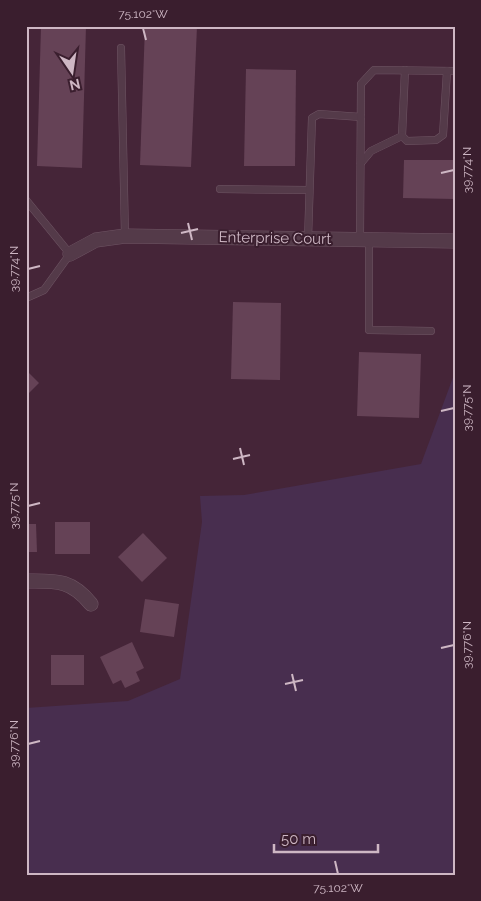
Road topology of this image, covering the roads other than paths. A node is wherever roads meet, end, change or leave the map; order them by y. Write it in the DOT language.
graph roads {
  1 [pos="121,48"];
  2 [pos="405,70"];
  3 [pos="446,71"];
  4 [pos="455,71"];
  5 [pos="361,117"];
  6 [pos="402,136"];
  7 [pos="361,163"];
  8 [pos="220,189"];
  9 [pos="310,190"];
  10 [pos="26,200"];
  11 [pos="125,236"];
  12 [pos="308,238"];
  13 [pos="364,239"];
  14 [pos="455,241"];
  15 [pos="70,254"];
  16 [pos="26,298"];
  17 [pos="431,331"];
  18 [pos="26,581"];
  19 [pos="91,604"];
  1 -- 11 [label="lane"];
  2 -- 3 [label="lane"];
  2 -- 5 [label="lane"];
  2 -- 6 [label="lane"];
  3 -- 4 [label="lane"];
  3 -- 6 [label="lane"];
  5 -- 7 [label="lane"];
  5 -- 9 [label="lane"];
  6 -- 7 [label="lane"];
  7 -- 13 [label="lane"];
  8 -- 9 [label="lane"];
  9 -- 12 [label="lane"];
  10 -- 15 [label="lane"];
  11 -- 12 [label="street, Enterprise Court"];
  11 -- 15 [label="street, Enterprise Court"];
  12 -- 13 [label="street, Enterprise Court"];
  13 -- 14 [label="street, Enterprise Court"];
  13 -- 17 [label="lane"];
  15 -- 16 [label="lane"];
  18 -- 19 [label="street"];
}
